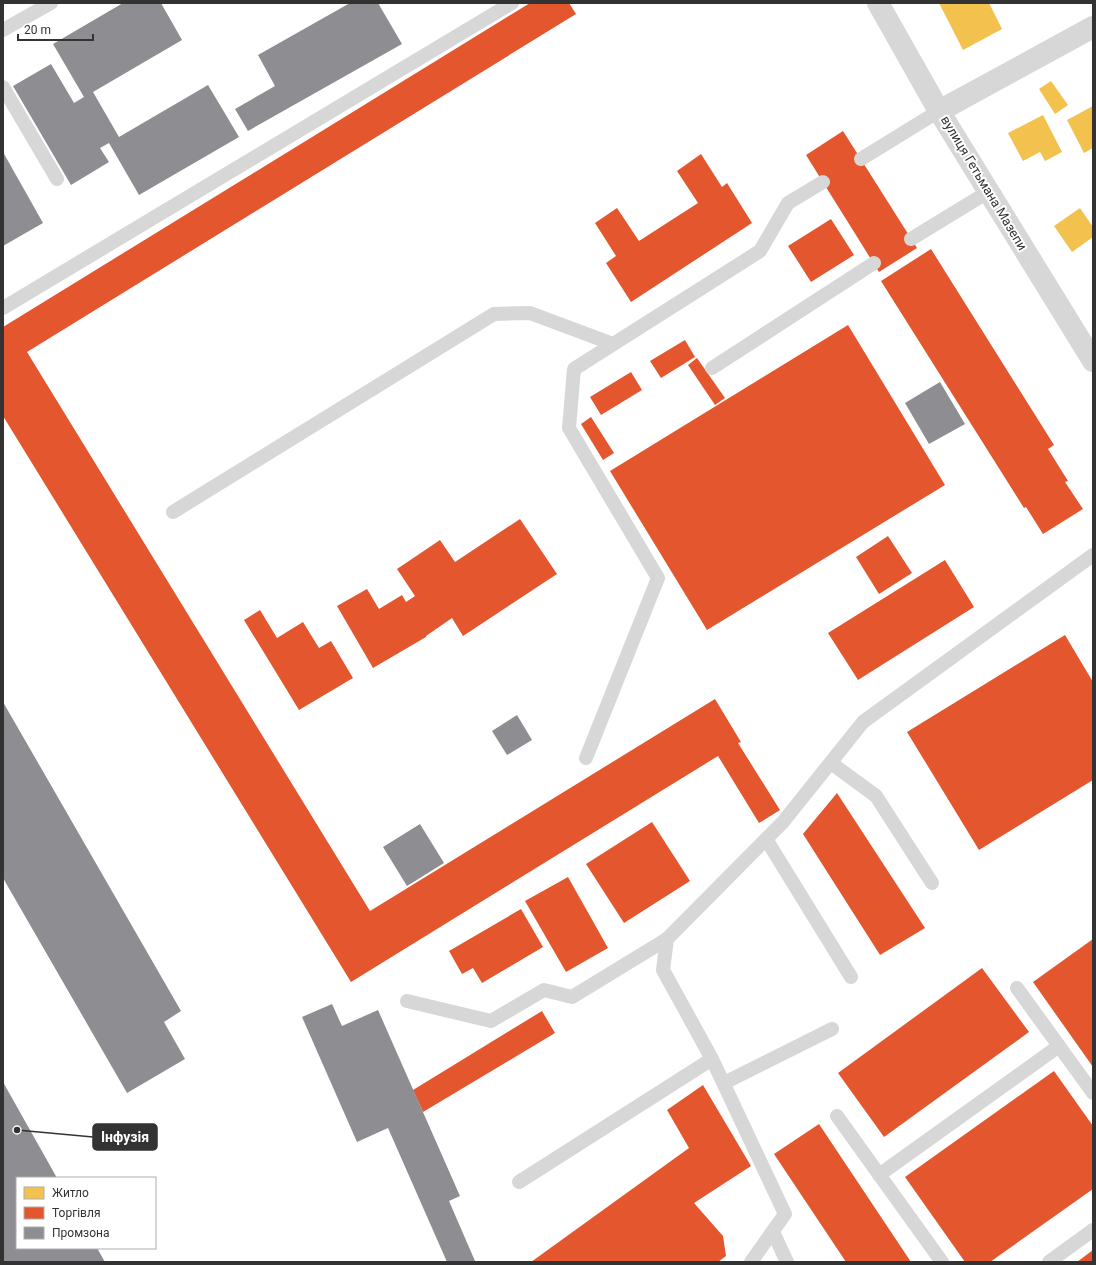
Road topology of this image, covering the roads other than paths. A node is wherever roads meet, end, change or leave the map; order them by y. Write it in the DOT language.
graph roads {
  1 [pos="512,3"];
  2 [pos="878,3"];
  3 [pos="43,5"];
  4 [pos="1093,27"];
  5 [pos="3,30"];
  6 [pos="3,87"];
  7 [pos="939,110"];
  8 [pos="861,159"];
  9 [pos="57,179"];
  10 [pos="823,182"];
  11 [pos="988,192"];
  12 [pos="911,239"];
  13 [pos="874,264"];
  14 [pos="3,308"];
  15 [pos="613,344"];
  16 [pos="1093,361"];
  17 [pos="712,368"];
  18 [pos="173,512"];
  19 [pos="1093,555"];
  20 [pos="586,758"];
  21 [pos="831,763"];
  22 [pos="766,840"];
  23 [pos="932,883"];
  24 [pos="667,939"];
  25 [pos="851,977"];
  26 [pos="1017,988"];
  27 [pos="407,1001"];
  28 [pos="832,1029"];
  29 [pos="1059,1046"];
  30 [pos="712,1059"];
  31 [pos="724,1083"];
  32 [pos="1093,1092"];
  33 [pos="837,1116"];
  34 [pos="879,1175"];
  35 [pos="519,1182"];
  36 [pos="1093,1230"];
  37 [pos="773,1232"];
  38 [pos="751,1262"];
  39 [pos="787,1262"];
  40 [pos="942,1262"];
  41 [pos="1049,1262"];
  1 -- 14 [label="lane"];
  2 -- 7 [label="street, вулиця Гетьмана Мазепи"];
  3 -- 5 [label="lane"];
  4 -- 7 [label="street"];
  6 -- 9 [label="lane"];
  7 -- 8 [label="lane"];
  7 -- 11 [label="street, вулиця Гетьмана Мазепи"];
  10 -- 15 [label="lane"];
  11 -- 12 [label="lane"];
  11 -- 16 [label="street, вулиця Гетьмана Мазепи"];
  13 -- 17 [label="lane"];
  15 -- 18 [label="lane"];
  15 -- 20 [label="lane"];
  19 -- 21 [label="lane"];
  21 -- 22 [label="lane"];
  21 -- 23 [label="lane"];
  22 -- 24 [label="lane"];
  22 -- 25 [label="lane"];
  24 -- 27 [label="lane"];
  24 -- 30 [label="lane"];
  26 -- 29 [label="lane"];
  28 -- 31 [label="lane"];
  29 -- 32 [label="lane"];
  29 -- 34 [label="lane"];
  30 -- 31 [label="lane"];
  30 -- 35 [label="lane"];
  31 -- 37 [label="lane"];
  33 -- 34 [label="lane"];
  34 -- 40 [label="lane"];
  36 -- 41 [label="lane"];
  37 -- 38 [label="lane"];
  37 -- 39 [label="lane"];
}
